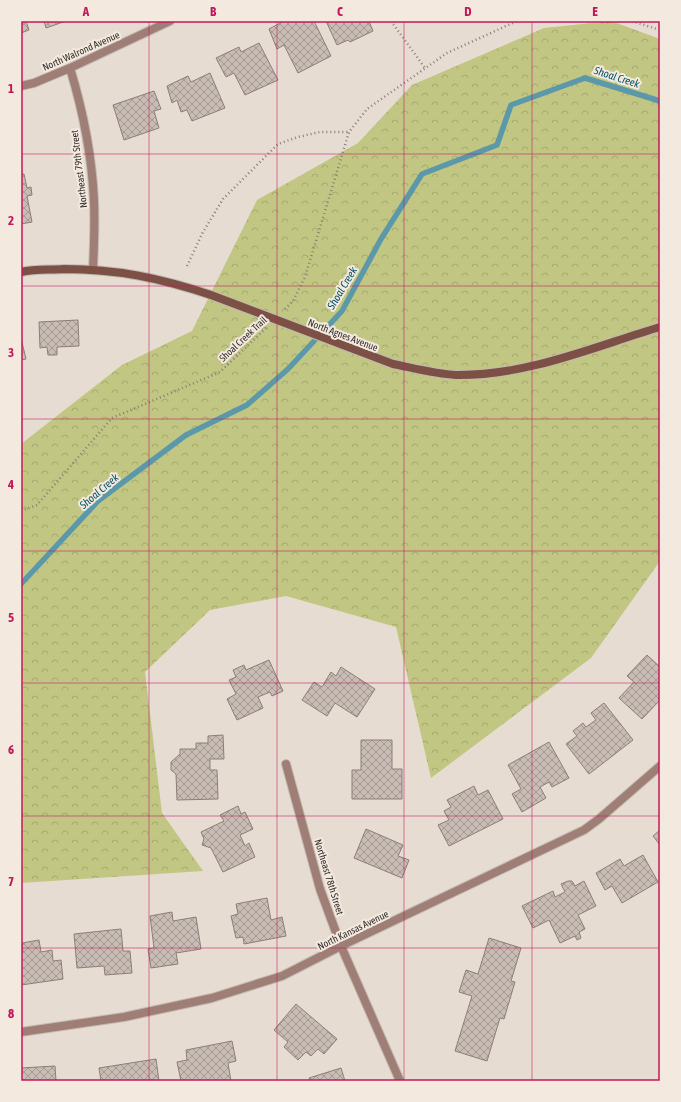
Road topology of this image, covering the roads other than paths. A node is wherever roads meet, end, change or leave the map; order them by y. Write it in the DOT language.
graph roads {
  1 [pos="170,21"];
  2 [pos="70,68"];
  3 [pos="21,86"];
  4 [pos="94,269"];
  5 [pos="21,272"];
  6 [pos="660,327"];
  7 [pos="286,764"];
  8 [pos="660,766"];
  9 [pos="341,946"];
  10 [pos="21,1032"];
  11 [pos="400,1081"];
  1 -- 2 [label="street, North Walrond Avenue"];
  2 -- 3 [label="street, North Walrond Avenue"];
  2 -- 4 [label="street, Northeast 79th Street"];
  4 -- 5 [label="street, North Agnes Avenue"];
  4 -- 6 [label="street, North Agnes Avenue, bridge"];
  7 -- 9 [label="street, Northeast 78th Street"];
  8 -- 9 [label="street, North Kansas Avenue"];
  9 -- 10 [label="street, North Kansas Avenue"];
  9 -- 11 [label="street, Northeast 78th Street"];
}
